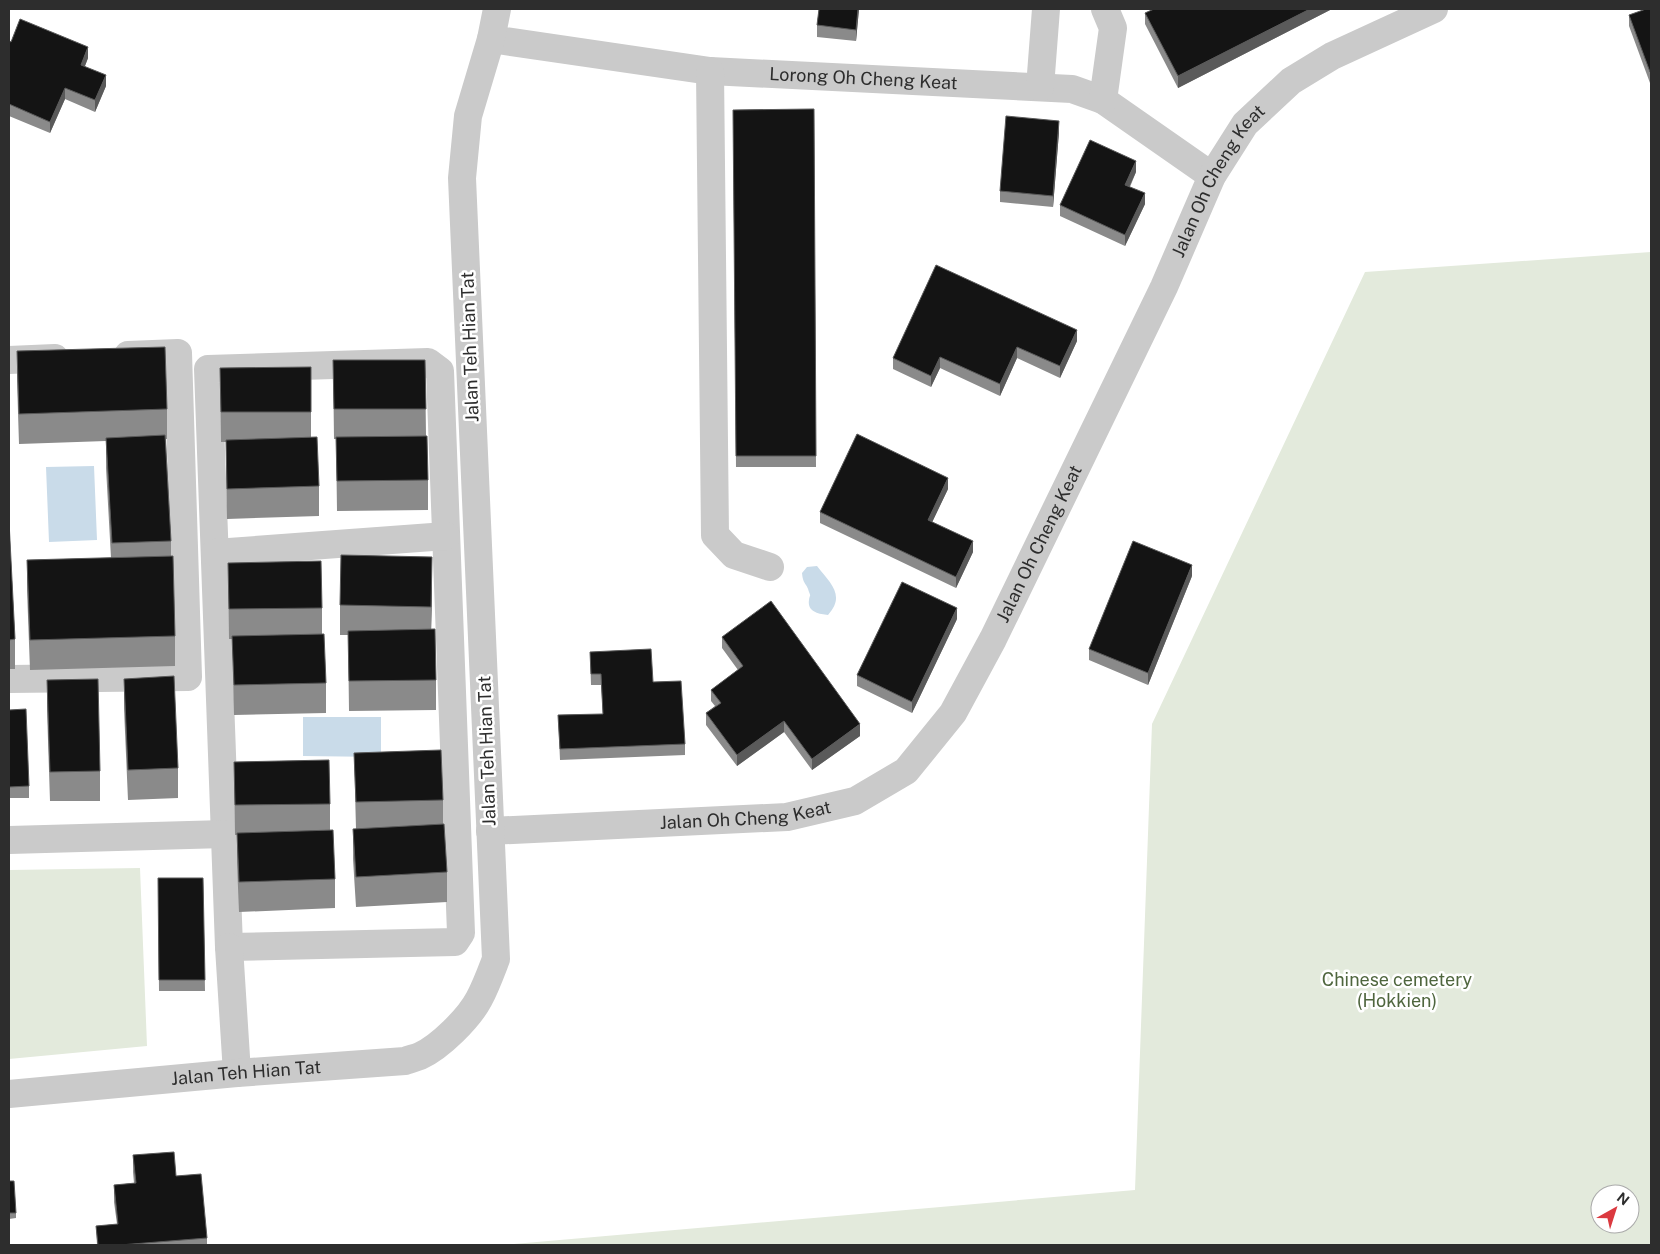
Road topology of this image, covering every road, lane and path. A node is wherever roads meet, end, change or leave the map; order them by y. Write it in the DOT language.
graph roads {
  1 [pos="497,9"];
  2 [pos="1046,9"];
  3 [pos="1105,9"];
  4 [pos="1434,9"];
  5 [pos="491,39"];
  6 [pos="710,71"];
  7 [pos="1040,87"];
  8 [pos="1103,100"];
  9 [pos="1212,176"];
  10 [pos="108,356"];
  11 [pos="78,357"];
  12 [pos="9,360"];
  13 [pos="446,536"];
  14 [pos="215,553"];
  15 [pos="770,567"];
  16 [pos="9,679"];
  17 [pos="490,831"];
  18 [pos="225,834"];
  19 [pos="9,840"];
  20 [pos="229,947"];
  21 [pos="237,1073"];
  22 [pos="9,1094"];
  1 -- 5 [label="street, Jalan Teh Hian Tat"];
  2 -- 7 [label="street"];
  3 -- 8 [label="street"];
  4 -- 9 [label="street, Jalan Oh Cheng Keat"];
  5 -- 6 [label="street, Lorong Oh Cheng Keat"];
  5 -- 17 [label="street, Jalan Teh Hian Tat"];
  6 -- 7 [label="street, Lorong Oh Cheng Keat"];
  6 -- 15 [label="street"];
  7 -- 8 [label="street, Lorong Oh Cheng Keat"];
  8 -- 9 [label="street, Lorong Oh Cheng Keat"];
  9 -- 17 [label="street, Jalan Oh Cheng Keat"];
  10 -- 16 [label="street"];
  11 -- 12 [label="street"];
  13 -- 14 [label="street"];
  13 -- 14 [label="street"];
  13 -- 20 [label="street"];
  14 -- 18 [label="street"];
  17 -- 21 [label="street, Jalan Teh Hian Tat"];
  18 -- 19 [label="street"];
  18 -- 20 [label="street"];
  20 -- 21 [label="street"];
  21 -- 22 [label="street, Jalan Teh Hian Tat"];
}
